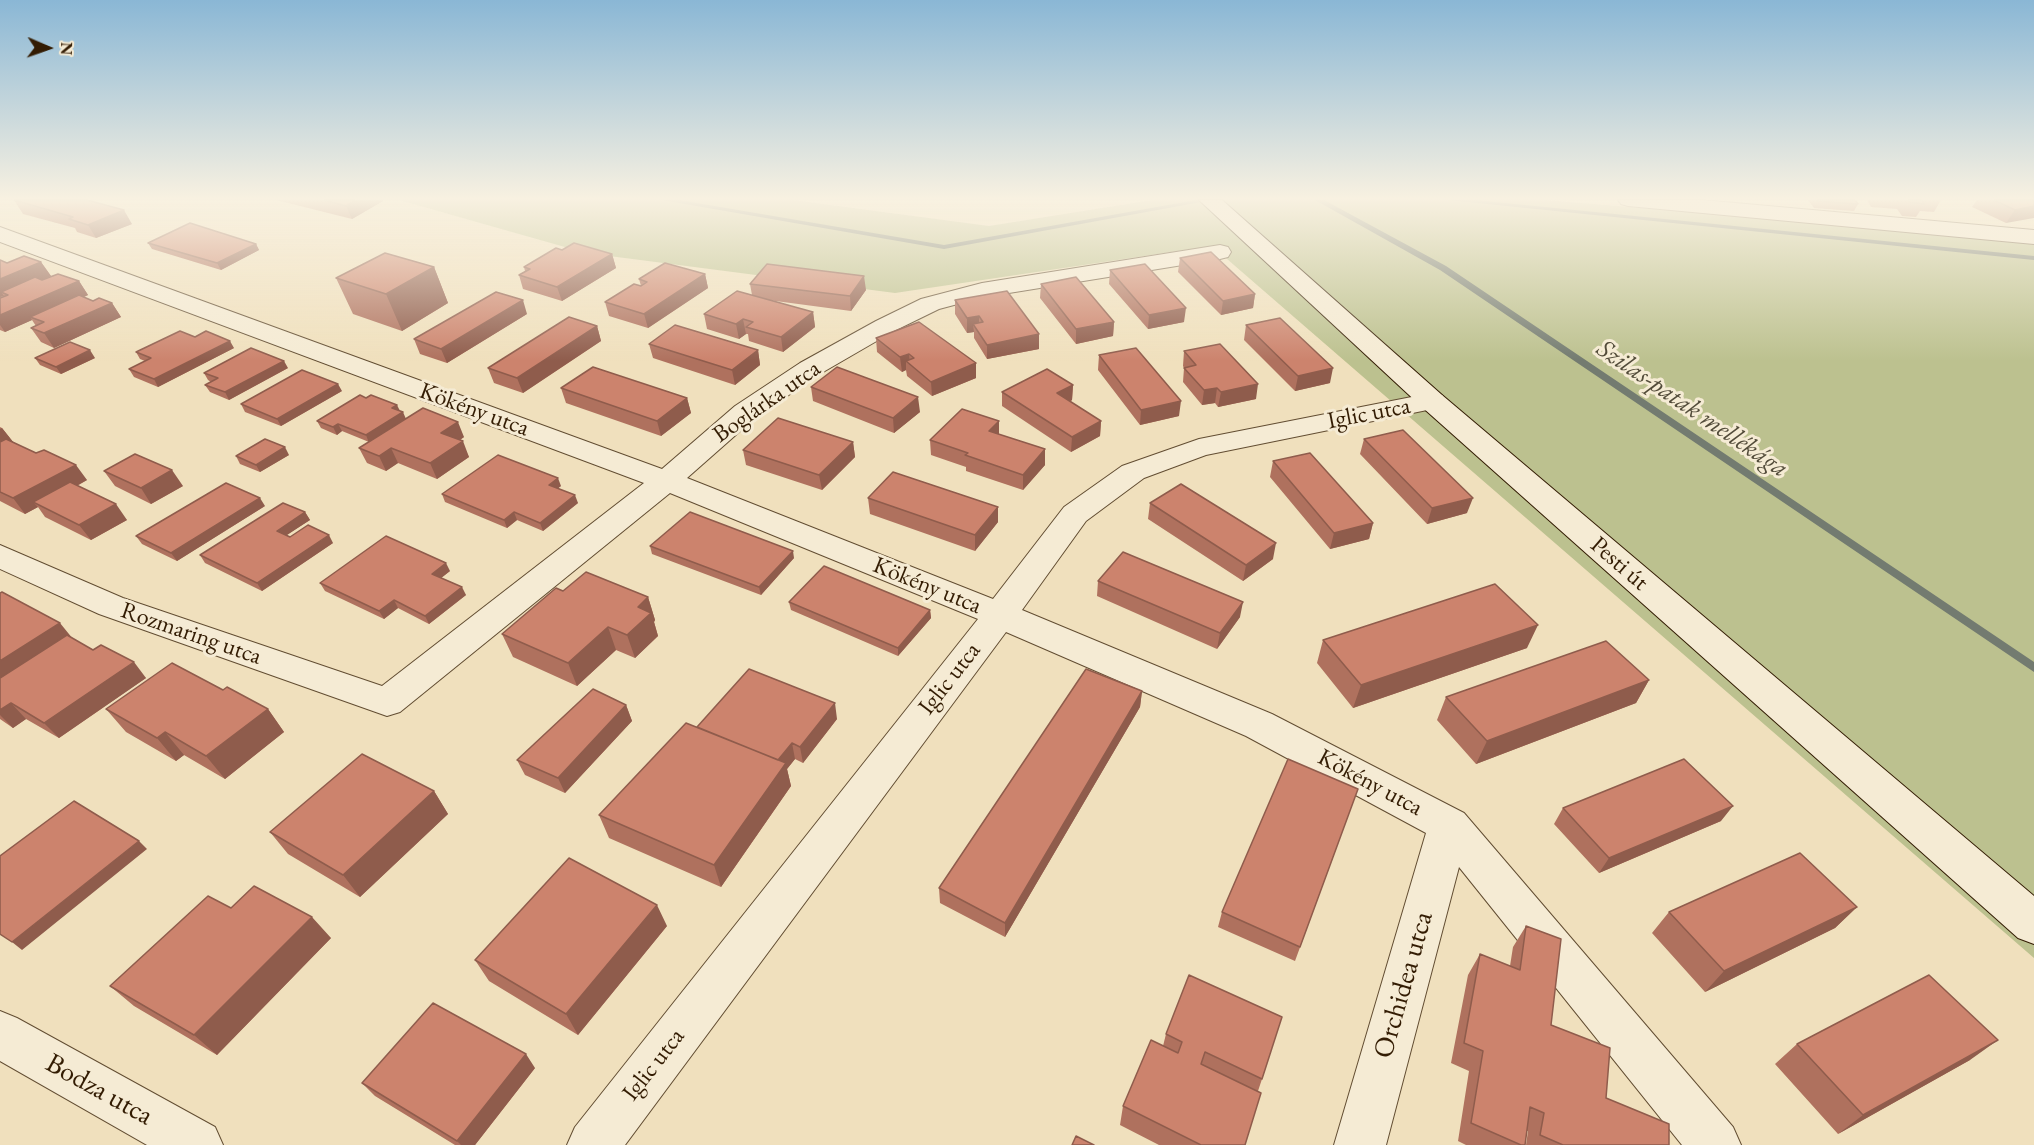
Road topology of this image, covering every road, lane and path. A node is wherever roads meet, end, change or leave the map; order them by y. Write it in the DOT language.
graph roads {
  1 [pos="52,253"];
  2 [pos="1211,253"];
  3 [pos="1268,253"];
  4 [pos="1432,401"];
  5 [pos="666,481"];
  6 [pos="0,556"];
  7 [pos="1000,615"];
  8 [pos="387,702"];
  9 [pos="1449,825"];
  10 [pos="2034,924"];
  11 [pos="0,1035"];
  12 [pos="197,1145"];
  13 [pos="593,1145"];
  14 [pos="1360,1145"];
  15 [pos="1715,1145"];
  1 -- 5 [label="street, Kökény utca"];
  2 -- 5 [label="street, Boglárka utca"];
  3 -- 4 [label="street, Pesti út"];
  4 -- 7 [label="street, Iglic utca"];
  4 -- 10 [label="street, Pesti út"];
  5 -- 7 [label="street, Kökény utca"];
  5 -- 8 [label="street, Boglárka utca"];
  6 -- 8 [label="street, Rozmaring utca"];
  7 -- 9 [label="street, Kökény utca"];
  7 -- 13 [label="street, Iglic utca"];
  9 -- 14 [label="street, Orchidea utca"];
  9 -- 15 [label="street, Kökény utca"];
  11 -- 12 [label="street, Bodza utca"];
}
